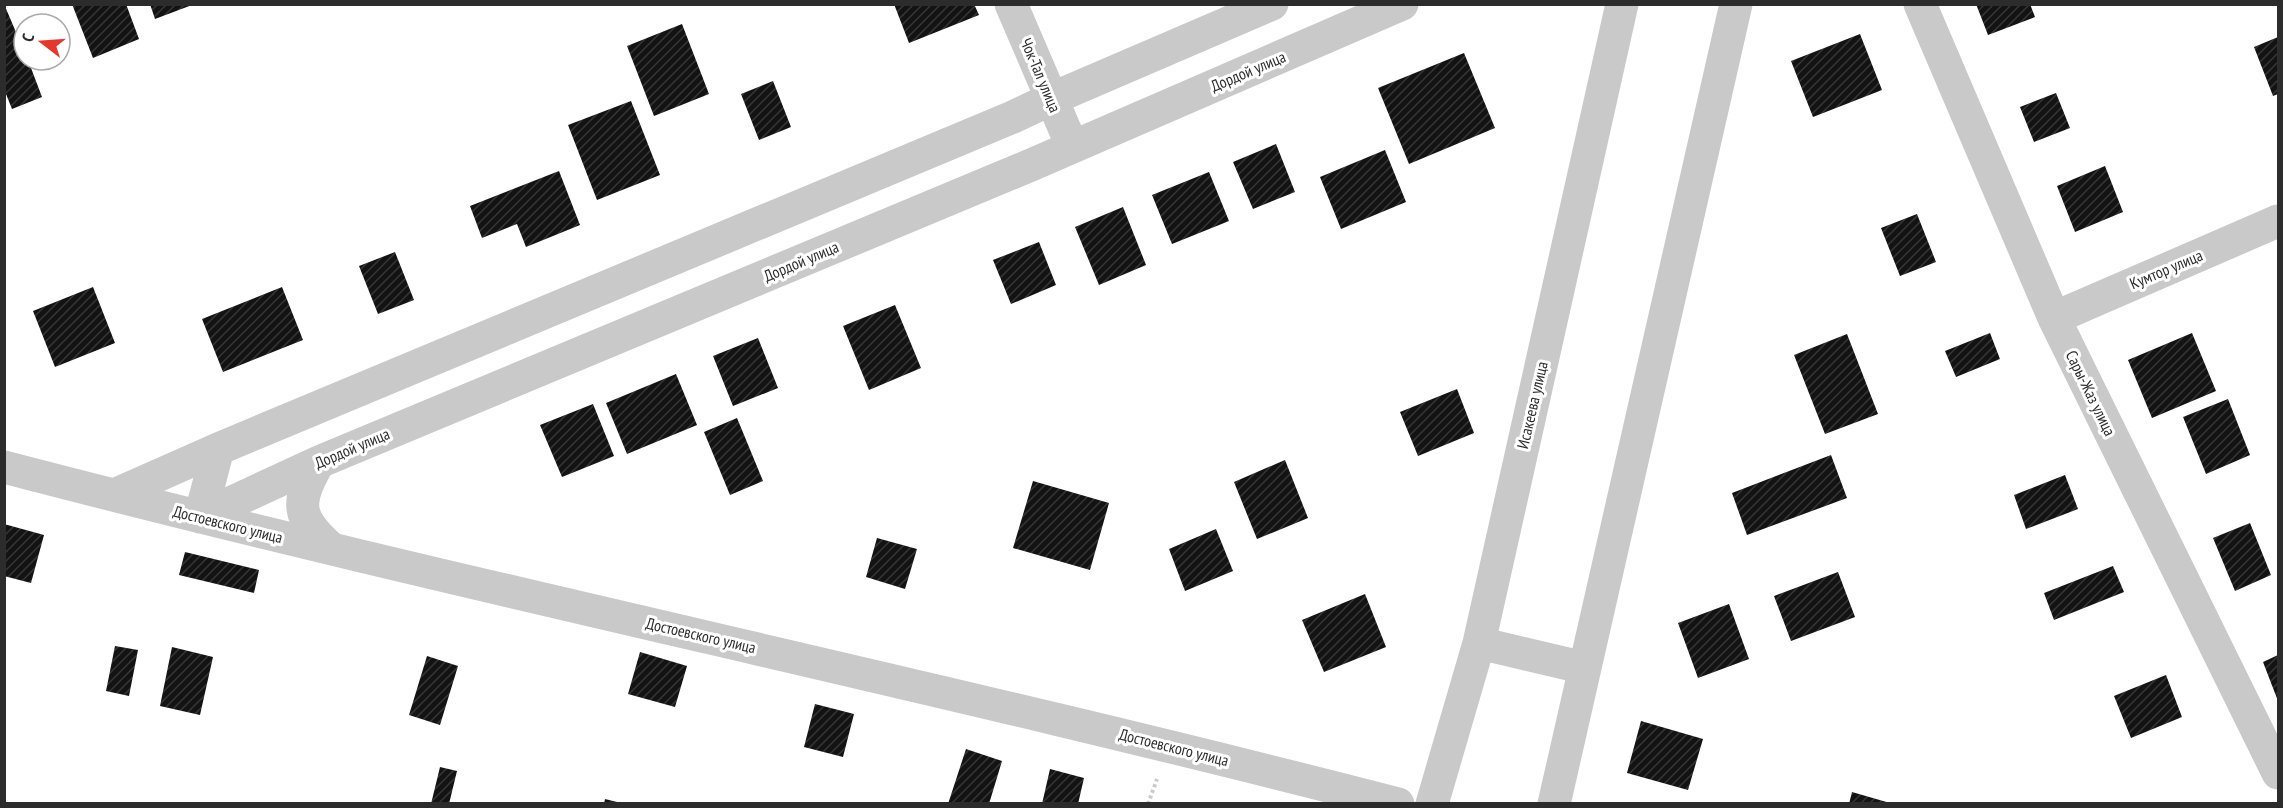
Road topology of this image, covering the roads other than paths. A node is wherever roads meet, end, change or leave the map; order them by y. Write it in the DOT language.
graph roads {
  1 [pos="1011,4"];
  2 [pos="1272,4"];
  3 [pos="1402,4"];
  4 [pos="1622,4"];
  5 [pos="1736,4"];
  6 [pos="1920,4"];
  7 [pos="1051,99"];
  8 [pos="1072,146"];
  9 [pos="2278,221"];
  10 [pos="2054,318"];
  11 [pos="218,449"];
  12 [pos="319,462"];
  13 [pos="4,467"];
  14 [pos="114,495"];
  15 [pos="200,517"];
  16 [pos="332,549"];
  17 [pos="1479,644"];
  18 [pos="1584,668"];
  19 [pos="2278,773"];
  20 [pos="1398,804"];
  21 [pos="1432,804"];
  22 [pos="1554,804"];
  1 -- 7 [label="street, Чок-Тал улица"];
  2 -- 7 [label="street"];
  3 -- 8 [label="street, Дордой улица"];
  4 -- 17 [label="street, Исакеева улица"];
  5 -- 18 [label="street"];
  6 -- 10 [label="street, Сары-Жаз улица"];
  7 -- 8 [label="street, Чок-Тал улица"];
  7 -- 11 [label="street"];
  8 -- 12 [label="street, Дордой улица"];
  9 -- 10 [label="street, Кумтор улица"];
  10 -- 19 [label="street, Сары-Жаз улица"];
  11 -- 14 [label="street"];
  11 -- 15 [label="street"];
  12 -- 15 [label="street, Дордой улица"];
  12 -- 16 [label="street"];
  13 -- 14 [label="street, Достоевского улица"];
  14 -- 15 [label="street, Достоевского улица"];
  15 -- 16 [label="street, Достоевского улица"];
  16 -- 20 [label="street, Достоевского улица"];
  17 -- 18 [label="street"];
  17 -- 21 [label="street, Исакеева улица"];
  18 -- 22 [label="street"];
}
